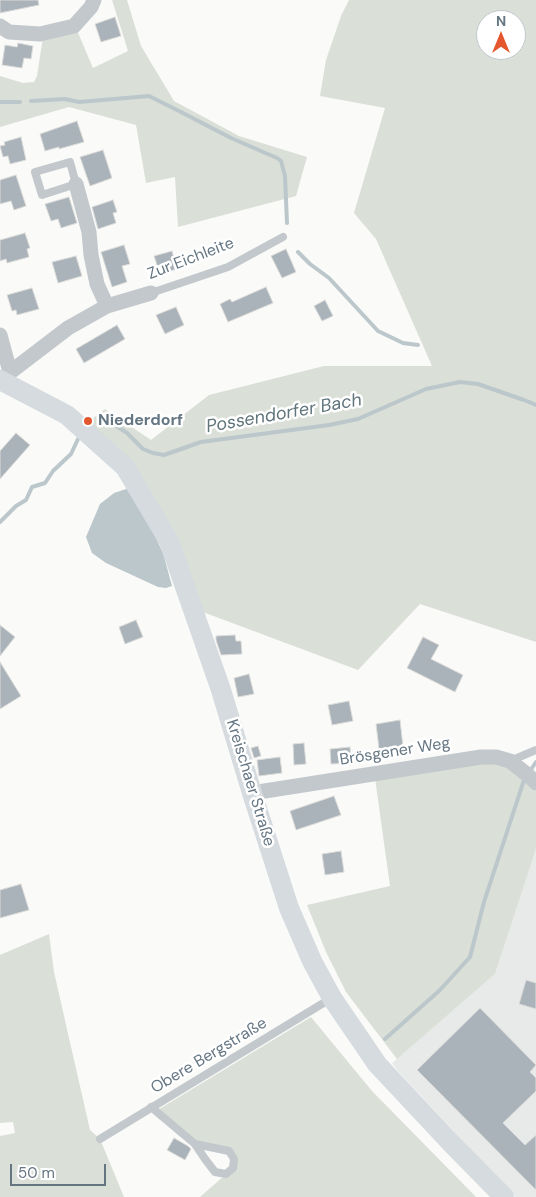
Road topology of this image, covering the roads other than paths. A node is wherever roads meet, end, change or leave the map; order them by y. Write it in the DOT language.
graph roads {
  1 [pos="94,0"];
  2 [pos="0,26"];
  3 [pos="76,184"];
  4 [pos="284,237"];
  5 [pos="151,293"];
  6 [pos="107,306"];
  7 [pos="0,335"];
  8 [pos="3,377"];
  9 [pos="536,750"];
  10 [pos="510,760"];
  11 [pos="536,783"];
  12 [pos="252,793"];
  13 [pos="332,998"];
  14 [pos="151,1107"];
  15 [pos="100,1139"];
  16 [pos="195,1144"];
  17 [pos="504,1197"];
  1 -- 2 [label="street"];
  3 -- 3 [label="lane"];
  3 -- 6 [label="street"];
  4 -- 5 [label="lane, Zur Eichleite"];
  5 -- 6 [label="street, Zur Eichleite"];
  6 -- 8 [label="street, Zur Eichleite"];
  7 -- 8 [label="street"];
  8 -- 12 [label="main road, Kreischaer Straße"];
  9 -- 10 [label="lane"];
  10 -- 11 [label="street"];
  10 -- 12 [label="street, Brösgener Weg"];
  12 -- 13 [label="main road, Kreischaer Straße"];
  13 -- 14 [label="lane, Obere Bergstraße"];
  13 -- 17 [label="main road, Kreischaer Straße"];
  14 -- 15 [label="lane, Obere Bergstraße"];
  14 -- 16 [label="lane"];
  16 -- 16 [label="lane"];
}
